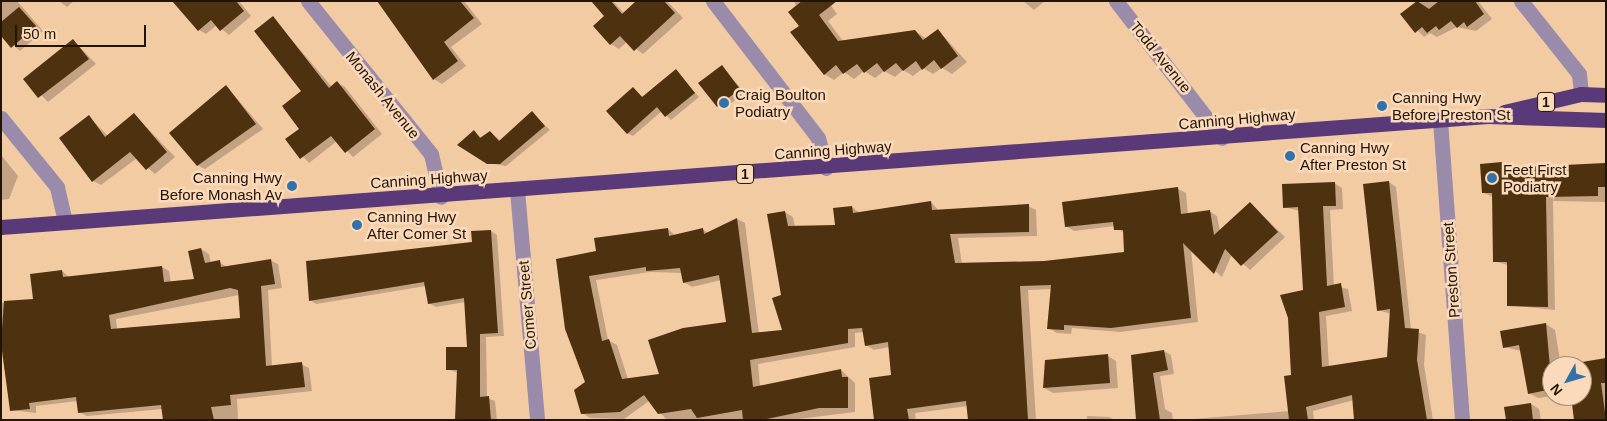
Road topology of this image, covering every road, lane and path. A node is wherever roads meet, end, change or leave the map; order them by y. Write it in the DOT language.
graph roads {
  1 [pos="308,1"];
  2 [pos="713,1"];
  3 [pos="1116,1"];
  4 [pos="1521,1"];
  5 [pos="1581,94"];
  6 [pos="1606,95"];
  7 [pos="1488,116"];
  8 [pos="1,118"];
  9 [pos="1440,120"];
  10 [pos="1606,120"];
  11 [pos="1222,138"];
  12 [pos="826,168"];
  13 [pos="517,190"];
  14 [pos="441,197"];
  15 [pos="65,222"];
  16 [pos="1,227"];
  17 [pos="537,420"];
  18 [pos="1462,420"];
  1 -- 14 [label="street, Monash Avenue"];
  2 -- 12 [label="street"];
  3 -- 11 [label="street, Todd Avenue"];
  4 -- 5 [label="street"];
  5 -- 6 [label="highway, Canning Highway / 1"];
  5 -- 7 [label="highway, Canning Highway / 1"];
  7 -- 9 [label="highway, Canning Highway / 1"];
  7 -- 10 [label="highway, Canning Highway / 1"];
  8 -- 15 [label="street"];
  9 -- 11 [label="highway, Canning Highway / 1"];
  9 -- 18 [label="street, Preston Street"];
  11 -- 12 [label="highway, Canning Highway / 1"];
  12 -- 13 [label="highway, Canning Highway / 1"];
  13 -- 14 [label="highway, Canning Highway / 1"];
  13 -- 17 [label="street, Comer Street"];
  14 -- 15 [label="highway, Canning Highway / 1"];
  15 -- 16 [label="highway, Canning Highway / 1"];
}
